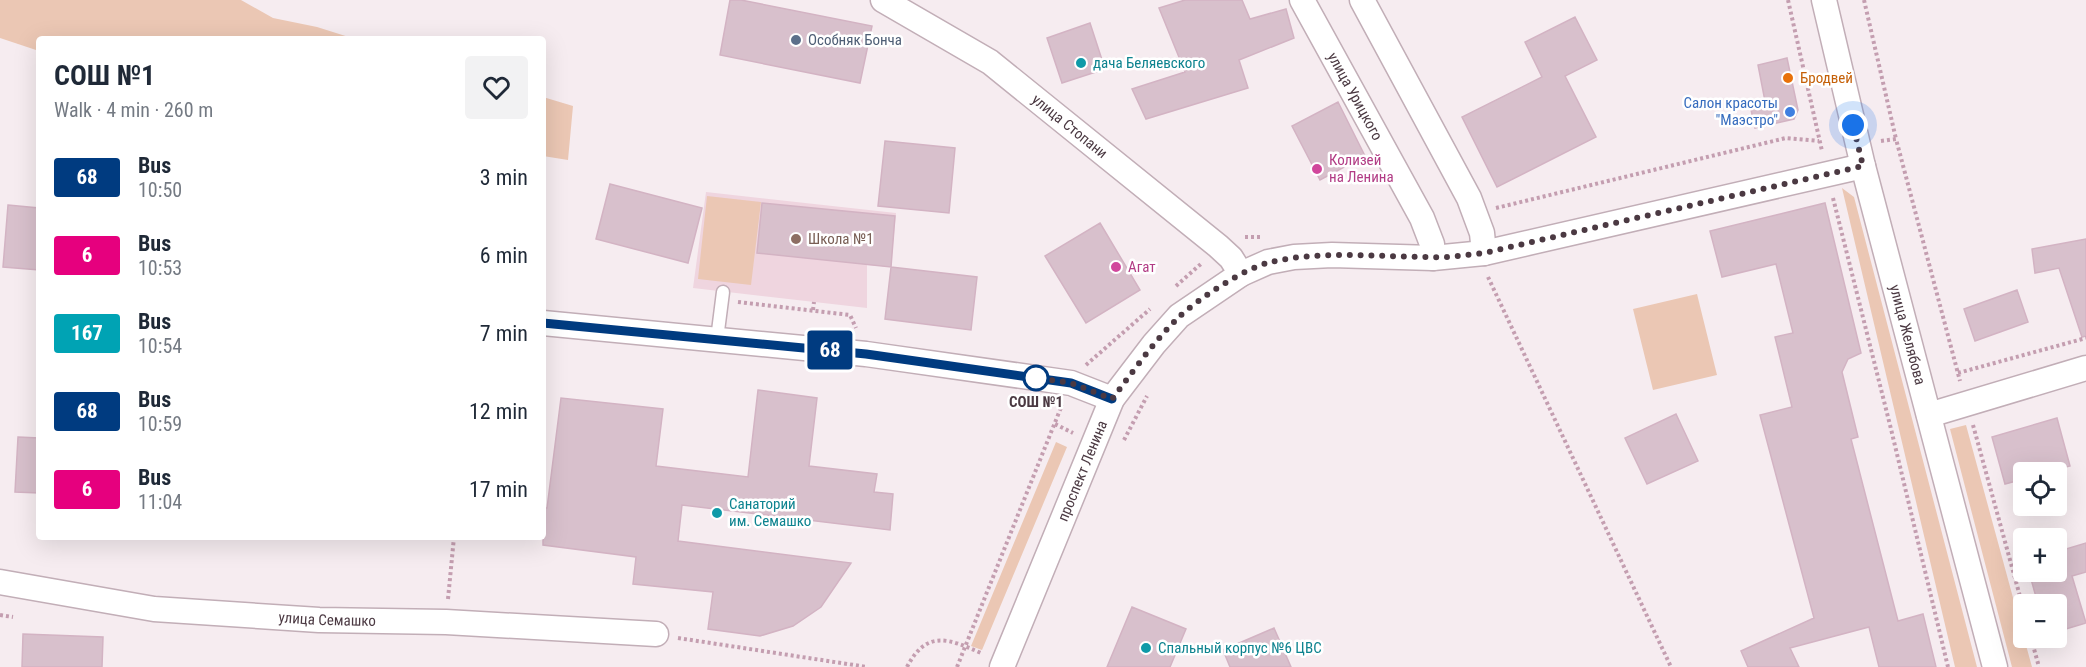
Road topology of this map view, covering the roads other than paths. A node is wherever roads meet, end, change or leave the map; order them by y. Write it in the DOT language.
graph roads {
  1 [pos="883,0"];
  2 [pos="1302,0"];
  3 [pos="1362,0"];
  4 [pos="1824,0"];
  5 [pos="1863,166"];
  6 [pos="1433,258"];
  7 [pos="1486,264"];
  8 [pos="1241,274"];
  9 [pos="722,296"];
  10 [pos="546,323"];
  11 [pos="717,339"];
  12 [pos="2086,368"];
  13 [pos="1112,399"];
  14 [pos="1929,416"];
  15 [pos="0,582"];
  16 [pos="656,634"];
  17 [pos="995,662"];
  18 [pos="1995,667"];
  1 -- 8 [label="street, улица Стопани"];
  2 -- 6 [label="street, улица Урицкого"];
  3 -- 7 [label="street"];
  4 -- 5 [label="street, улица Желябова"];
  5 -- 7 [label="street, проспект Ленина"];
  5 -- 14 [label="street, улица Желябова"];
  6 -- 7 [label="street, проспект Ленина"];
  6 -- 8 [label="street, проспект Ленина"];
  8 -- 13 [label="street, проспект Ленина"];
  9 -- 11 [label="lane"];
  10 -- 11 [label="street"];
  11 -- 13 [label="street"];
  12 -- 14 [label="street"];
  13 -- 17 [label="street, проспект Ленина"];
  14 -- 18 [label="street, улица Желябова"];
  15 -- 16 [label="street, улица Семашко"];
}
